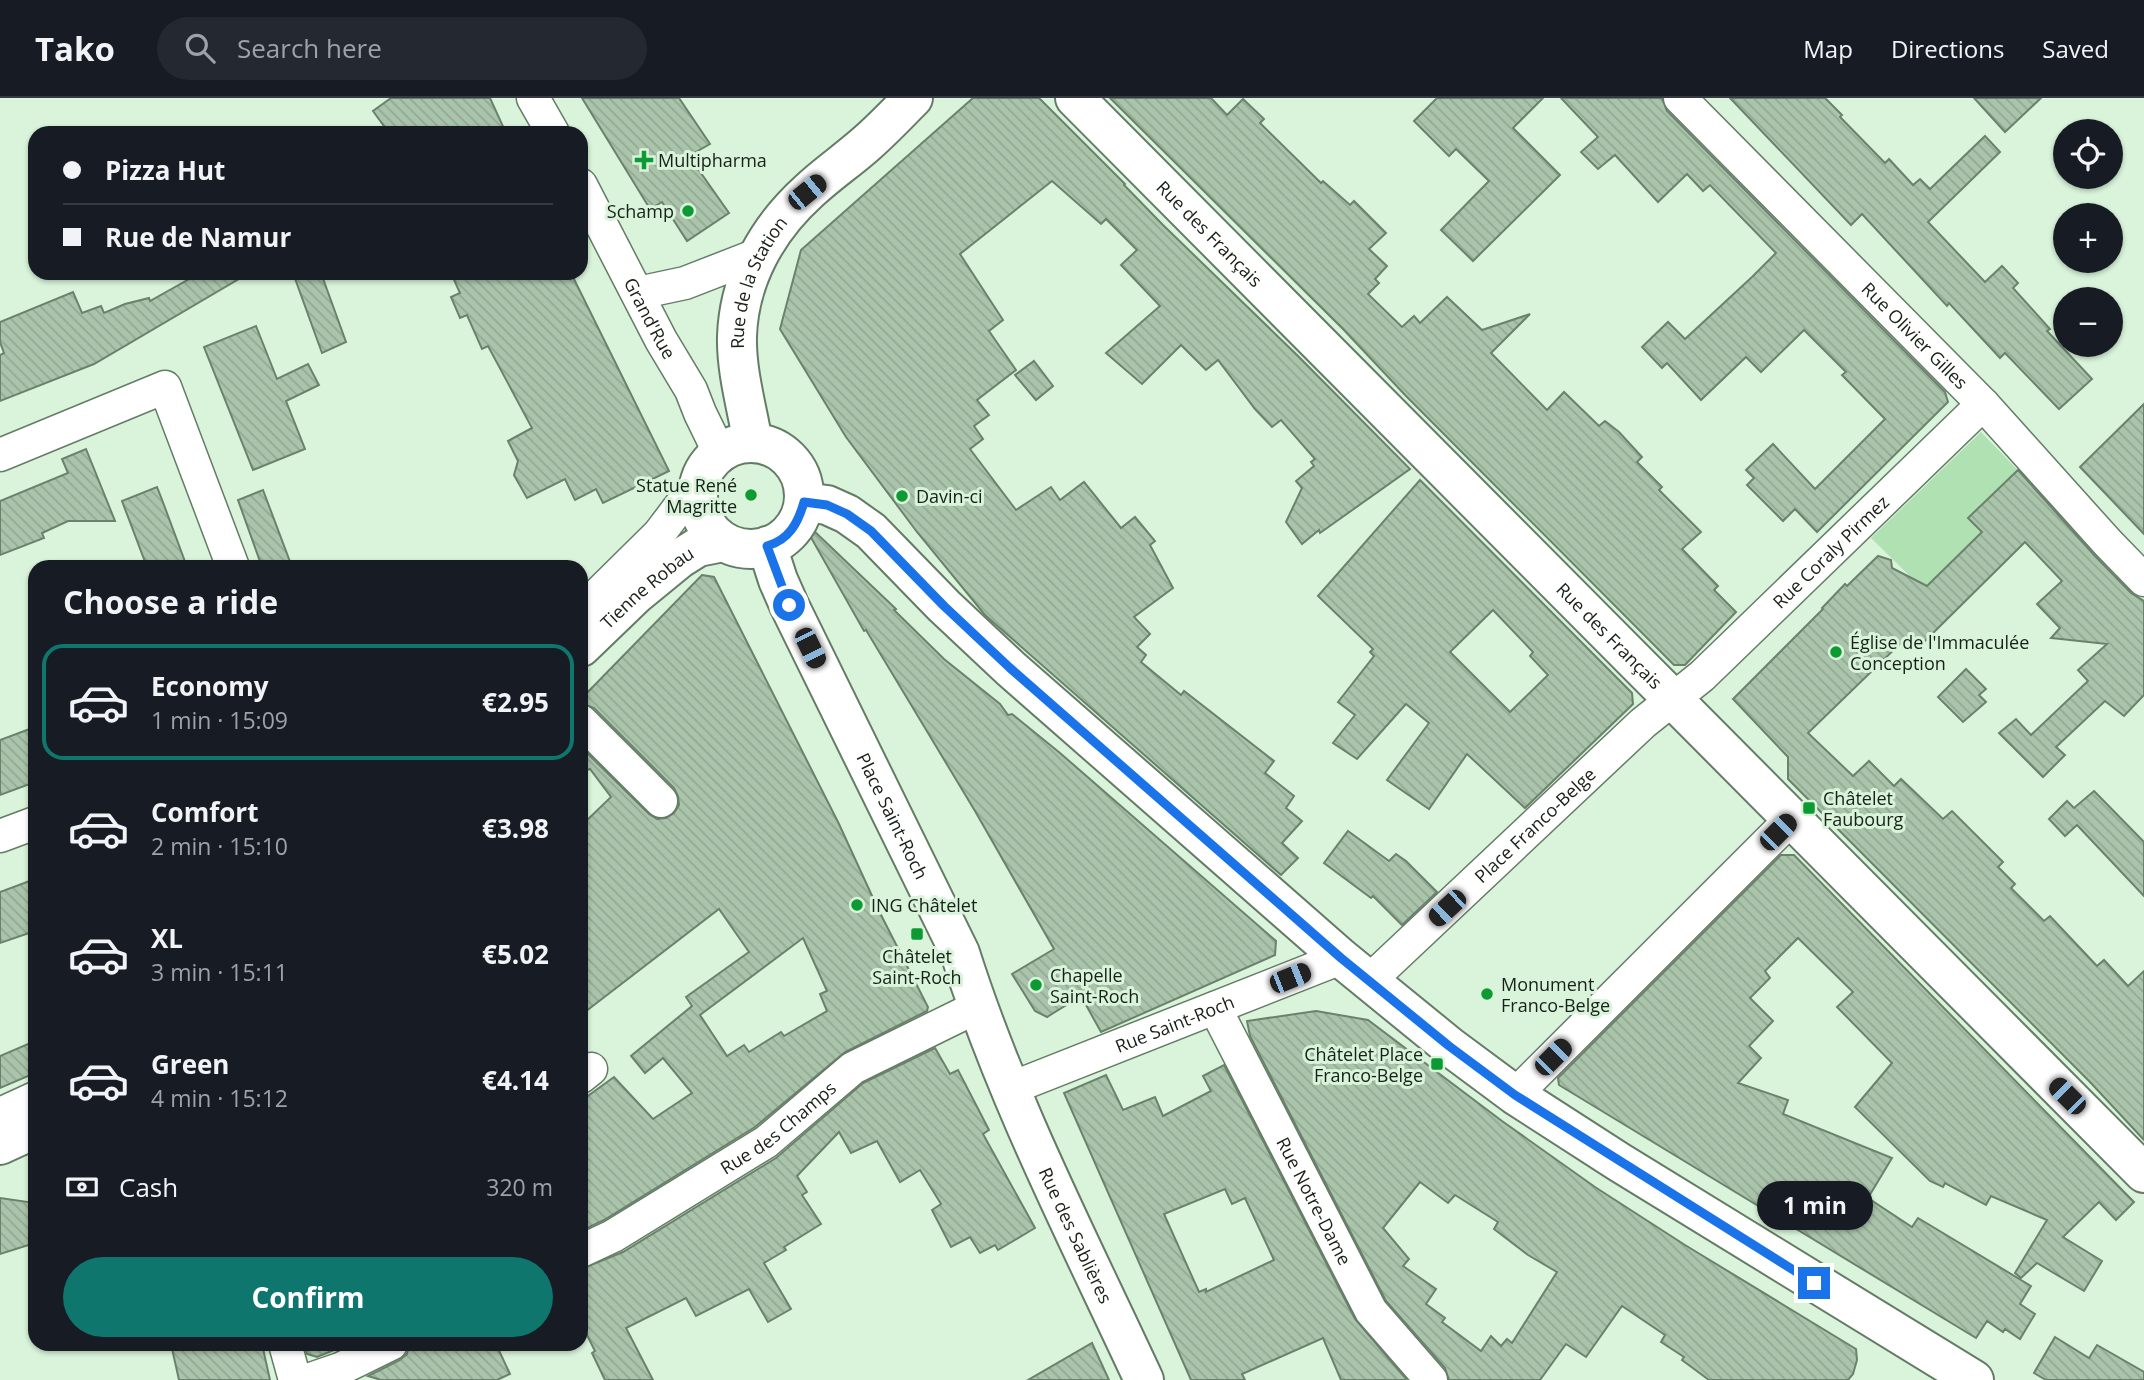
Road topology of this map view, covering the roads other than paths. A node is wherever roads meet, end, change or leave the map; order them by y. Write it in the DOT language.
graph roads {
  1 [pos="533,98"];
  2 [pos="913,98"];
  3 [pos="1076,98"];
  4 [pos="1680,98"];
  5 [pos="550,126"];
  6 [pos="588,198"];
  7 [pos="757,255"];
  8 [pos="638,293"];
  9 [pos="1983,404"];
  10 [pos="0,455"];
  11 [pos="724,459"];
  12 [pos="804,502"];
  13 [pos="723,542"];
  14 [pos="767,546"];
  15 [pos="230,560"];
  16 [pos="2144,580"];
  17 [pos="588,604"];
  18 [pos="588,640"];
  19 [pos="1675,700"];
  20 [pos="588,728"];
  21 [pos="661,802"];
  22 [pos="1791,819"];
  23 [pos="28,826"];
  24 [pos="0,836"];
  25 [pos="1354,970"];
  26 [pos="977,1007"];
  27 [pos="1215,1008"];
  28 [pos="1009,1089"];
  29 [pos="1515,1095"];
  30 [pos="28,1101"];
  31 [pos="0,1114"];
  32 [pos="28,1132"];
  33 [pos="0,1145"];
  34 [pos="2144,1173"];
  35 [pos="588,1248"];
  36 [pos="287,1351"];
  37 [pos="377,1351"];
  38 [pos="295,1380"];
  39 [pos="308,1380"];
  40 [pos="1144,1380"];
  41 [pos="1431,1380"];
  42 [pos="1974,1380"];
  1 -- 5 [label="street"];
  2 -- 7 [label="main road, Rue de la Station"];
  3 -- 19 [label="main road, Rue des Français"];
  4 -- 9 [label="street, Rue Olivier Gilles"];
  6 -- 8 [label="street, Grand'Rue"];
  7 -- 8 [label="street"];
  7 -- 11 [label="main road, Rue de la Station"];
  8 -- 11 [label="street, Grand'Rue"];
  9 -- 16 [label="street, Rue Olivier Gilles"];
  9 -- 19 [label="street, Rue Coraly Pirmez"];
  10 -- 15 [label="street"];
  11 -- 12 [label="main road"];
  11 -- 13 [label="main road"];
  11 -- 17 [label="street, Tienne Robau"];
  12 -- 14 [label="main road"];
  12 -- 25 [label="main road"];
  13 -- 14 [label="main road"];
  13 -- 18 [label="main road, Tienne Robau"];
  14 -- 26 [label="main road, Place Saint-Roch"];
  19 -- 22 [label="main road, Rue des Français"];
  19 -- 25 [label="street, Place Franco-Belge"];
  20 -- 21 [label="street"];
  22 -- 29 [label="street"];
  22 -- 34 [label="main road, Rue des Français"];
  23 -- 24 [label="street"];
  25 -- 27 [label="street, Rue Saint-Roch"];
  25 -- 29 [label="main road"];
  26 -- 28 [label="main road, Place Saint-Roch"];
  26 -- 35 [label="street, Rue des Champs"];
  27 -- 28 [label="street, Rue Saint-Roch"];
  27 -- 41 [label="street, Rue Notre-Dame"];
  28 -- 40 [label="main road, Rue des Sablières"];
  29 -- 42 [label="main road"];
  30 -- 31 [label="street"];
  32 -- 33 [label="main road"];
  36 -- 38 [label="street"];
  37 -- 39 [label="street"];
}
